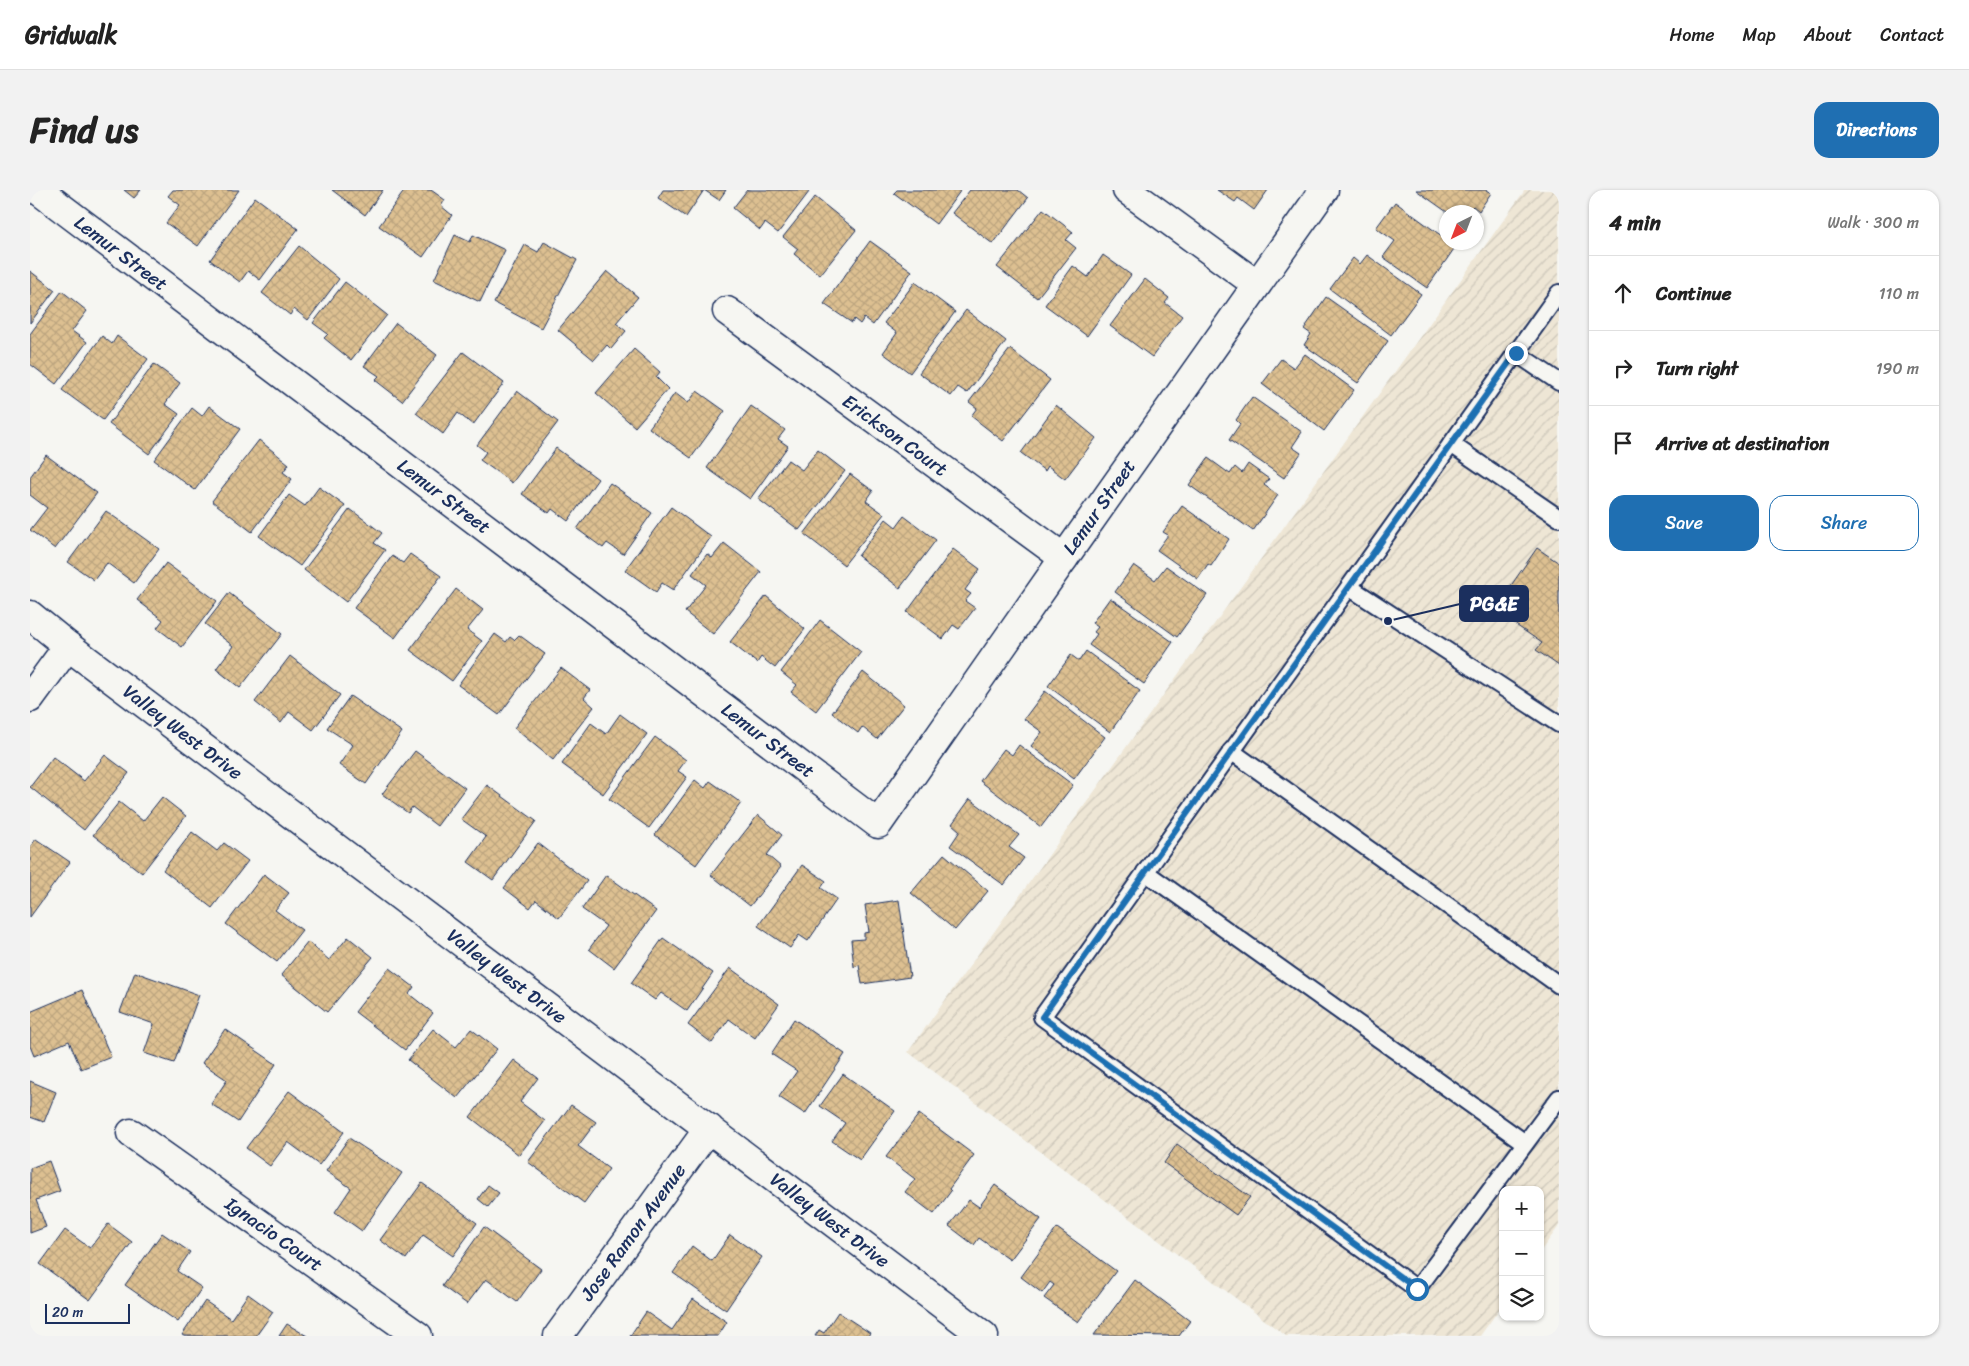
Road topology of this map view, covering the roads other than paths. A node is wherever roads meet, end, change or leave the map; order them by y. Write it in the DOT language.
graph roads {
  1 [pos="38,190"];
  2 [pos="1128,190"];
  3 [pos="1324,190"];
  4 [pos="1256,284"];
  5 [pos="1559,293"];
  6 [pos="727,311"];
  7 [pos="1516,353"];
  8 [pos="1559,382"];
  9 [pos="1451,444"];
  10 [pos="1559,518"];
  11 [pos="1064,558"];
  12 [pos="1349,587"];
  13 [pos="30,615"];
  14 [pos="68,646"];
  15 [pos="30,698"];
  16 [pos="1559,724"];
  17 [pos="1231,752"];
  18 [pos="1145,872"];
  19 [pos="1559,984"];
  20 [pos="1559,1098"];
  21 [pos="709,1128"];
  22 [pos="131,1133"];
  23 [pos="1525,1143"];
  24 [pos="976,1334"];
  25 [pos="418,1336"];
  26 [pos="558,1336"];
  1 -- 11 [label="street, Lemur Street"];
  2 -- 4 [label="street"];
  3 -- 4 [label="street, Lemur Street"];
  4 -- 11 [label="street, Lemur Street"];
  5 -- 7 [label="lane"];
  6 -- 11 [label="street, Erickson Court"];
  7 -- 8 [label="lane"];
  7 -- 9 [label="lane"];
  9 -- 10 [label="lane"];
  9 -- 12 [label="lane"];
  12 -- 16 [label="lane"];
  12 -- 17 [label="lane"];
  13 -- 14 [label="street, Valley West Drive"];
  14 -- 15 [label="street"];
  14 -- 21 [label="street, Valley West Drive"];
  17 -- 18 [label="lane"];
  17 -- 19 [label="lane"];
  18 -- 23 [label="lane"];
  18 -- 23 [label="lane"];
  20 -- 23 [label="lane"];
  21 -- 24 [label="street, Valley West Drive"];
  21 -- 26 [label="street, Jose Ramon Avenue"];
  22 -- 25 [label="street, Ignacio Court"];
}
